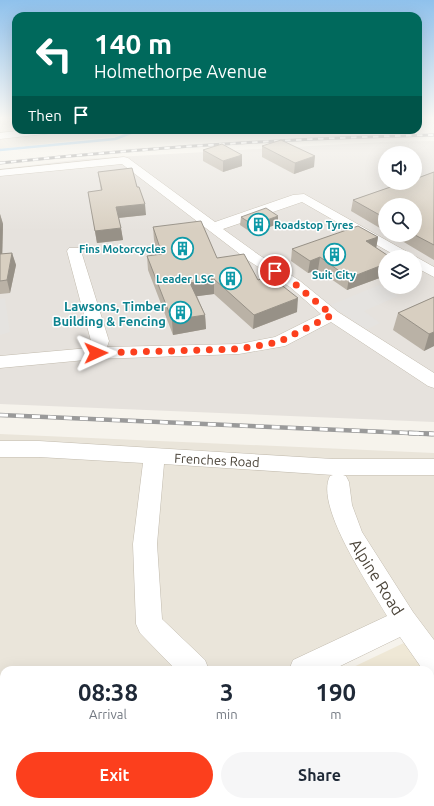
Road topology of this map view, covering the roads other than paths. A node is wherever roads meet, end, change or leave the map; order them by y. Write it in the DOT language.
graph roads {
  1 [pos="0,173"];
  2 [pos="215,227"];
  3 [pos="396,250"];
  4 [pos="74,251"];
  5 [pos="422,266"];
  6 [pos="434,273"];
  7 [pos="332,315"];
  8 [pos="96,353"];
  9 [pos="0,362"];
  10 [pos="434,382"];
  11 [pos="0,449"];
  12 [pos="154,457"];
  13 [pos="434,467"];
  14 [pos="338,482"];
  15 [pos="404,621"];
  16 [pos="434,663"];
  17 [pos="191,666"];
  18 [pos="311,666"];
  1 -- 2 [label="street"];
  2 -- 3 [label="street"];
  2 -- 7 [label="street"];
  4 -- 8 [label="street"];
  5 -- 6 [label="street"];
  7 -- 8 [label="street"];
  7 -- 10 [label="street"];
  8 -- 9 [label="street"];
  11 -- 12 [label="street, Frenches Road"];
  12 -- 13 [label="street, Frenches Road"];
  12 -- 17 [label="street"];
  14 -- 15 [label="street, Alpine Road"];
  15 -- 16 [label="street, Alpine Road"];
  15 -- 18 [label="street"];
}
